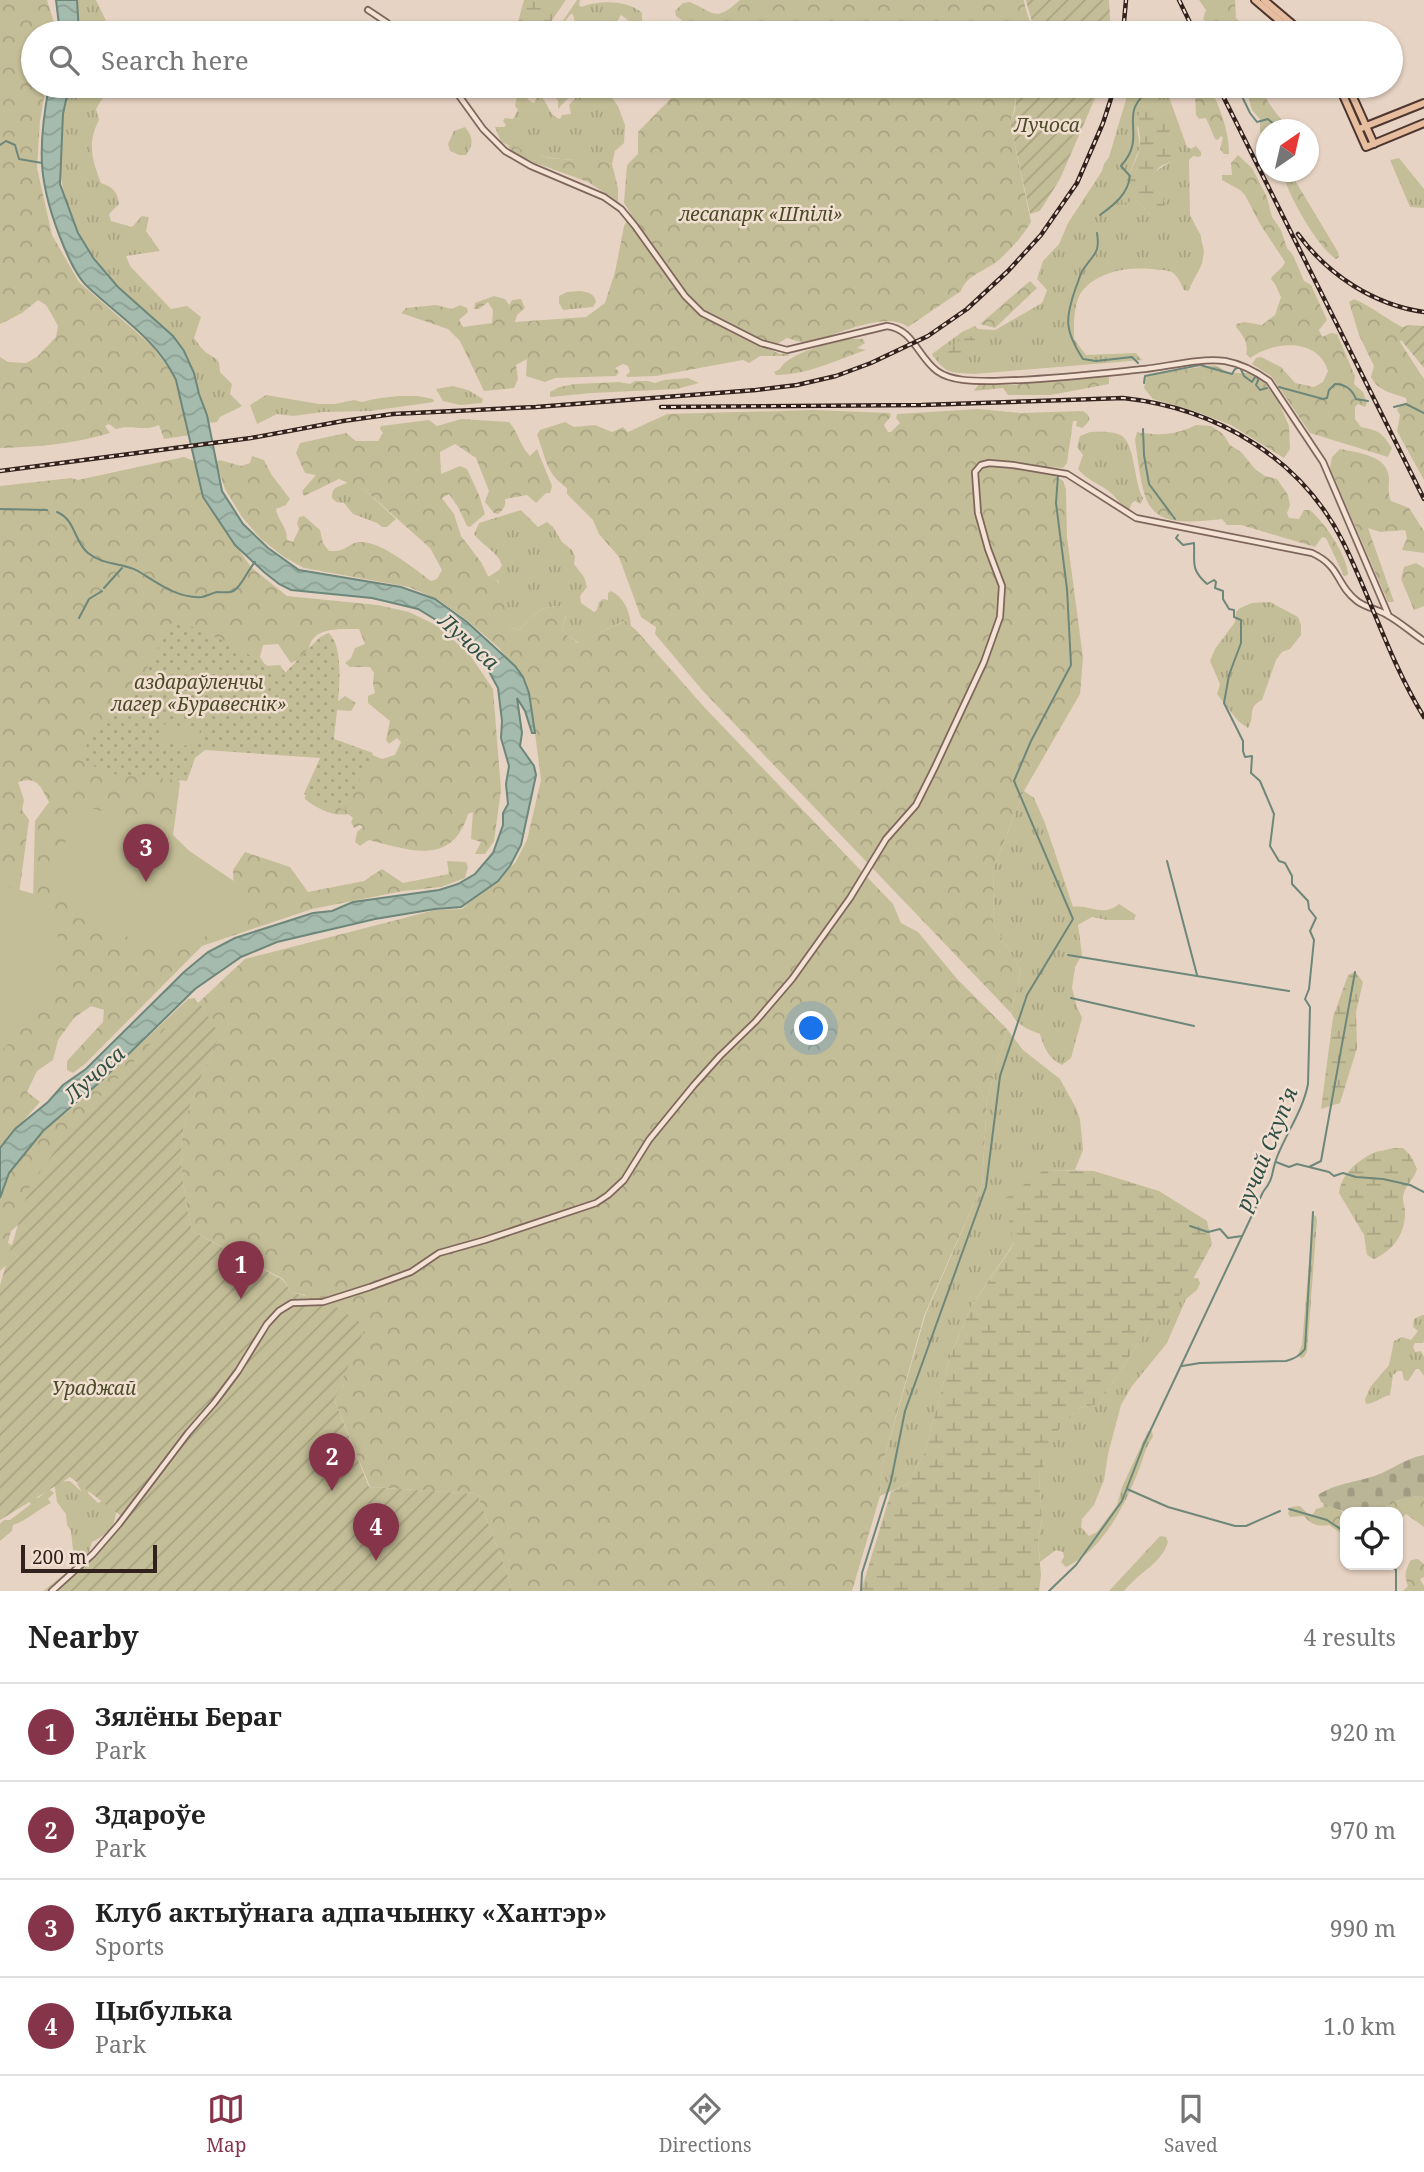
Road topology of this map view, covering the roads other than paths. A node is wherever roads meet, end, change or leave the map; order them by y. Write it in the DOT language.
graph roads {
  1 [pos="1255,0"];
  2 [pos="1264,0"];
  3 [pos="368,10"];
  4 [pos="384,21"];
  5 [pos="1280,21"];
  6 [pos="1289,21"];
  7 [pos="461,98"];
  8 [pos="1345,98"];
  9 [pos="1354,98"];
  10 [pos="1424,103"];
  11 [pos="1424,123"];
  12 [pos="1367,126"];
  13 [pos="1359,129"];
  14 [pos="1374,144"];
  15 [pos="1388,615"];
  16 [pos="1424,641"];
  17 [pos="52,1591"];
  1 -- 5 [label="main road"];
  2 -- 6 [label="main road"];
  3 -- 4 [label="street"];
  7 -- 15 [label="street"];
  8 -- 13 [label="main road"];
  9 -- 12 [label="main road"];
  10 -- 12 [label="main road"];
  11 -- 14 [label="main road"];
  12 -- 13 [label="main road"];
  12 -- 14 [label="main road"];
  13 -- 14 [label="main road"];
  15 -- 16 [label="street"];
  15 -- 17 [label="street"];
}
